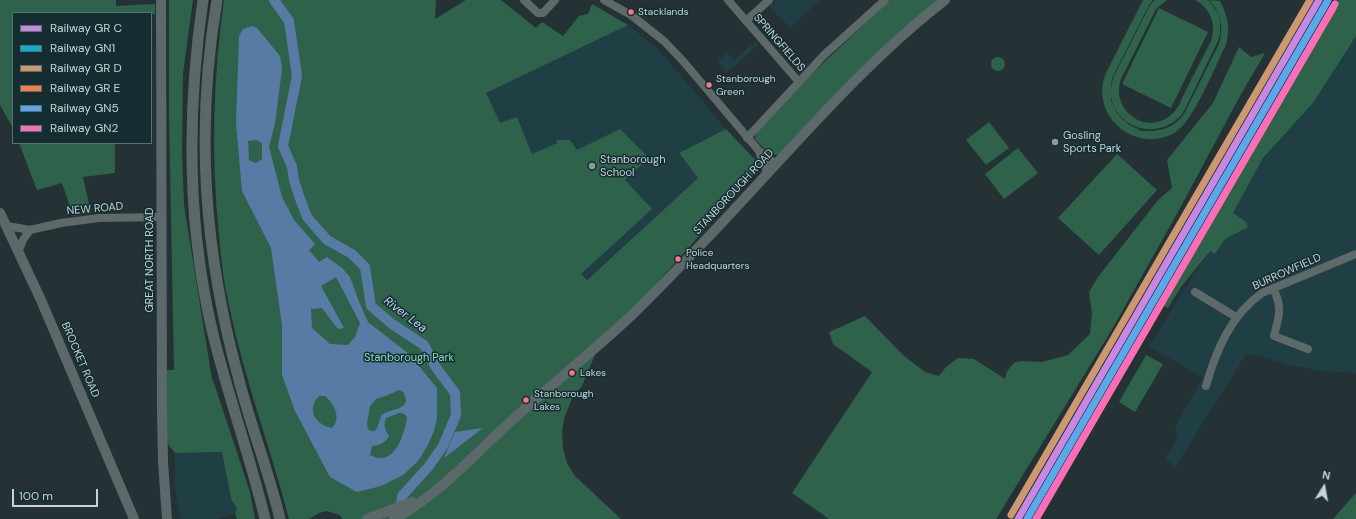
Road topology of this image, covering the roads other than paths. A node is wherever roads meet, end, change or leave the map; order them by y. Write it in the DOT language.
graph roads {
  1 [pos="162,0"];
  2 [pos="203,0"];
  3 [pos="217,0"];
  4 [pos="524,0"];
  5 [pos="555,0"];
  6 [pos="604,0"];
  7 [pos="728,0"];
  8 [pos="769,0"];
  9 [pos="885,0"];
  10 [pos="945,0"];
  11 [pos="746,21"];
  12 [pos="799,82"];
  13 [pos="747,138"];
  14 [pos="759,151"];
  15 [pos="776,164"];
  16 [pos="767,174"];
  17 [pos="0,213"];
  18 [pos="162,217"];
  19 [pos="7,226"];
  20 [pos="30,230"];
  21 [pos="19,250"];
  22 [pos="1356,254"];
  23 [pos="1273,288"];
  24 [pos="1195,292"];
  25 [pos="1236,317"];
  26 [pos="1308,349"];
  27 [pos="1206,386"];
  28 [pos="409,507"];
  29 [pos="134,519"];
  30 [pos="167,519"];
  31 [pos="265,519"];
  32 [pos="280,519"];
  33 [pos="367,519"];
  34 [pos="394,519"];
  1 -- 18 [label="main road, GREAT NORTH ROAD"];
  2 -- 31 [label="highway"];
  3 -- 32 [label="highway"];
  4 -- 5 [label="street"];
  6 -- 13 [label="street"];
  7 -- 11 [label="street, SPRINGFIELDS"];
  8 -- 11 [label="street"];
  9 -- 12 [label="street"];
  10 -- 15 [label="main road, STANBOROUGH ROAD"];
  11 -- 12 [label="street, SPRINGFIELDS"];
  12 -- 13 [label="street"];
  13 -- 14 [label="street"];
  14 -- 15 [label="street"];
  14 -- 16 [label="street"];
  15 -- 16 [label="main road, STANBOROUGH ROAD"];
  16 -- 28 [label="main road, STANBOROUGH ROAD"];
  17 -- 19 [label="main road, BROCKET ROAD"];
  18 -- 20 [label="street, NEW ROAD"];
  18 -- 30 [label="main road, GREAT NORTH ROAD"];
  19 -- 20 [label="street, NEW ROAD"];
  19 -- 21 [label="main road, BROCKET ROAD"];
  20 -- 21 [label="street"];
  21 -- 29 [label="main road, BROCKET ROAD"];
  22 -- 23 [label="street, BURROWFIELD"];
  23 -- 25 [label="street, BURROWFIELD"];
  23 -- 26 [label="street"];
  24 -- 25 [label="street"];
  25 -- 27 [label="street, BURROWFIELD"];
  28 -- 33 [label="main road"];
  28 -- 34 [label="main road"];
}
